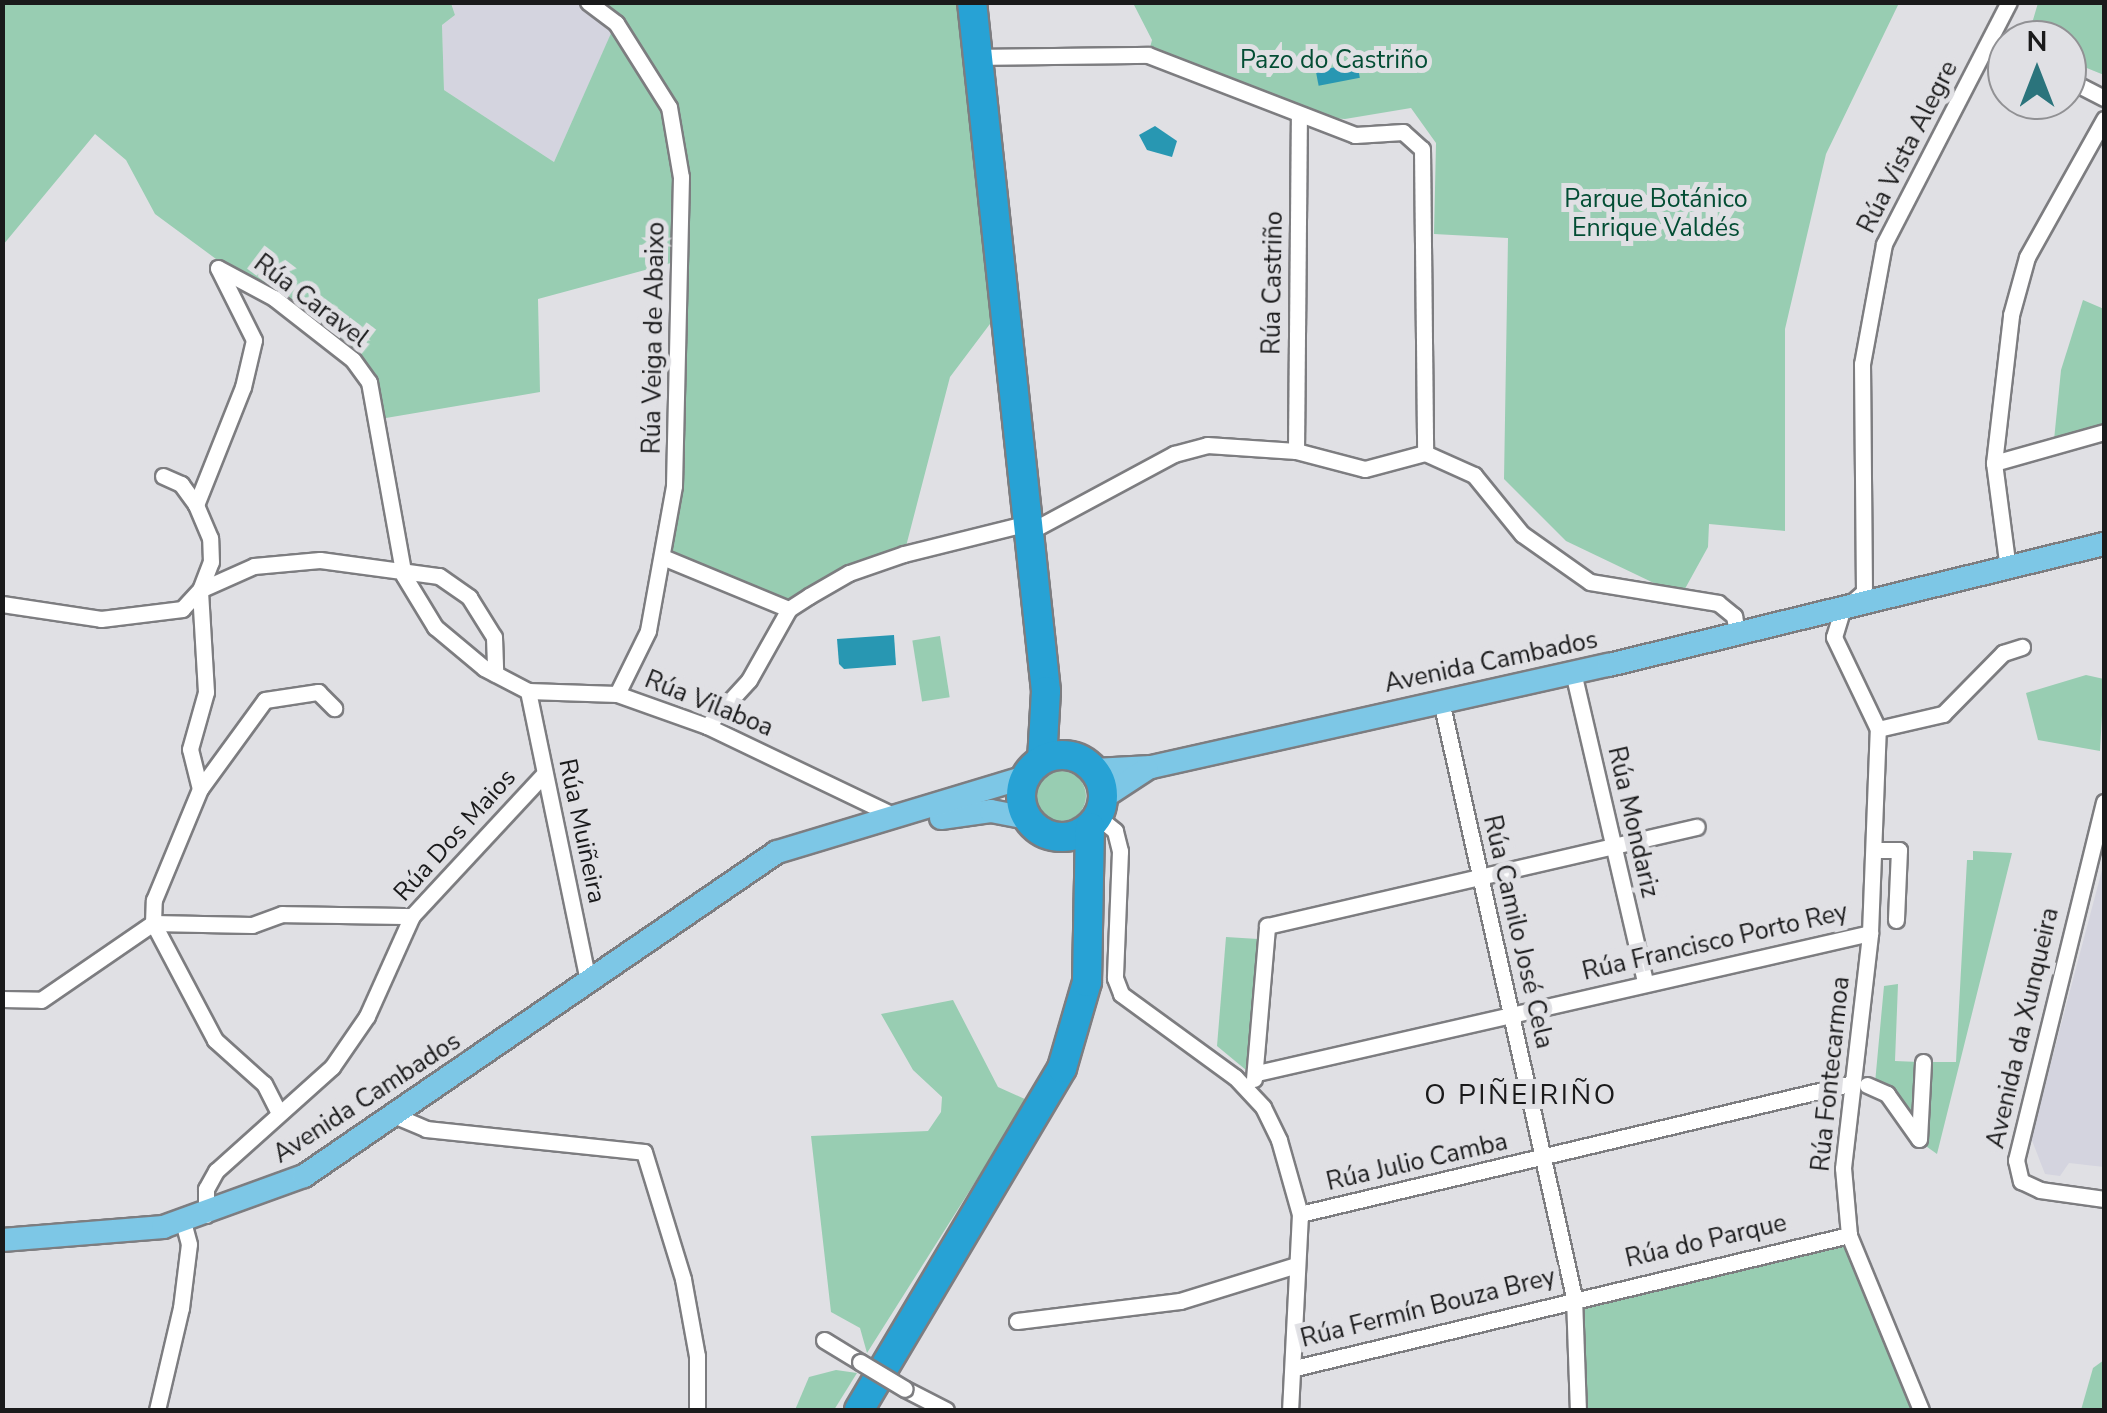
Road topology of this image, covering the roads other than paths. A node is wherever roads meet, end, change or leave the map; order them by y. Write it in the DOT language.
graph roads {
  1 [pos="588,2"];
  2 [pos="972,2"];
  3 [pos="1987,46"];
  4 [pos="979,57"];
  5 [pos="1299,116"];
  6 [pos="2104,119"];
  7 [pos="2104,432"];
  8 [pos="1296,451"];
  9 [pos="1425,454"];
  10 [pos="1994,463"];
  11 [pos="163,476"];
  12 [pos="196,506"];
  13 [pos="1029,528"];
  14 [pos="2104,544"];
  15 [pos="665,558"];
  16 [pos="2008,569"];
  17 [pos="404,576"];
  18 [pos="200,590"];
  19 [pos="2,604"];
  20 [pos="789,610"];
  21 [pos="1842,611"];
  22 [pos="1737,632"];
  23 [pos="2022,646"];
  24 [pos="1573,672"];
  25 [pos="495,674"];
  26 [pos="528,691"];
  27 [pos="1046,691"];
  28 [pos="617,694"];
  29 [pos="1441,701"];
  30 [pos="334,708"];
  31 [pos="707,726"];
  32 [pos="1878,729"];
  33 [pos="1084,763"];
  34 [pos="1150,766"];
  35 [pos="1034,769"];
  36 [pos="542,776"];
  37 [pos="200,788"];
  38 [pos="2104,802"];
  39 [pos="1097,814"];
  40 [pos="895,816"];
  41 [pos="1026,818"];
  42 [pos="1697,827"];
  43 [pos="1053,837"];
  44 [pos="1611,845"];
  45 [pos="1874,850"];
  46 [pos="1479,875"];
  47 [pos="717,891"];
  48 [pos="412,916"];
  49 [pos="1896,920"];
  50 [pos="153,923"];
  51 [pos="1870,932"];
  52 [pos="1089,935"];
  53 [pos="588,982"];
  54 [pos="1645,982"];
  55 [pos="2,999"];
  56 [pos="1512,1016"];
  57 [pos="1923,1062"];
  58 [pos="1258,1072"];
  59 [pos="1860,1084"];
  60 [pos="1248,1090"];
  61 [pos="279,1112"];
  62 [pos="396,1116"];
  63 [pos="1545,1158"];
  64 [pos="2104,1200"];
  65 [pos="1300,1214"];
  66 [pos="195,1218"];
  67 [pos="1849,1234"];
  68 [pos="2,1240"];
  69 [pos="1296,1265"];
  70 [pos="1574,1297"];
  71 [pos="1017,1321"];
  72 [pos="824,1340"];
  73 [pos="1295,1368"];
  74 [pos="157,1410"];
  75 [pos="697,1410"];
  76 [pos="859,1410"];
  77 [pos="946,1410"];
  78 [pos="1290,1410"];
  79 [pos="1578,1410"];
  80 [pos="1920,1410"];
  1 -- 15 [label="street, Rúa Veiga de Abaixo"];
  2 -- 4 [label="highway"];
  3 -- 21 [label="street, Rúa Vista Alegre"];
  4 -- 5 [label="street"];
  4 -- 13 [label="highway"];
  5 -- 8 [label="street, Rúa Castriño"];
  5 -- 9 [label="street"];
  6 -- 10 [label="street"];
  7 -- 10 [label="street"];
  8 -- 9 [label="street"];
  8 -- 13 [label="street"];
  9 -- 22 [label="street"];
  10 -- 16 [label="street"];
  11 -- 12 [label="street"];
  12 -- 17 [label="street, Rúa Caravel"];
  12 -- 18 [label="street"];
  13 -- 20 [label="street"];
  13 -- 27 [label="highway"];
  14 -- 16 [label="main road, Avenida Cambados"];
  15 -- 20 [label="street"];
  15 -- 28 [label="street, Rúa Veiga de Abaixo"];
  16 -- 21 [label="main road, Avenida Cambados"];
  17 -- 18 [label="street"];
  17 -- 25 [label="street, Rúa Vilaboa"];
  17 -- 25 [label="street"];
  18 -- 19 [label="street"];
  18 -- 37 [label="street"];
  20 -- 31 [label="street"];
  21 -- 22 [label="main road, Avenida Cambados"];
  21 -- 32 [label="street, Rúa Fontecarmoa"];
  22 -- 24 [label="main road, Avenida Cambados"];
  23 -- 32 [label="street"];
  24 -- 29 [label="main road, Avenida Cambados"];
  24 -- 44 [label="street, Rúa Mondariz"];
  25 -- 26 [label="street, Rúa Vilaboa"];
  26 -- 28 [label="street, Rúa Vilaboa"];
  26 -- 36 [label="street, Rúa Muiñeira"];
  27 -- 33 [label="highway"];
  27 -- 35 [label="highway"];
  28 -- 31 [label="street, Rúa Vilaboa"];
  29 -- 34 [label="main road, Avenida Cambados"];
  29 -- 46 [label="street, Rúa Camilo José Cela"];
  30 -- 37 [label="street"];
  31 -- 40 [label="street, Rúa Vilaboa"];
  32 -- 45 [label="street, Rúa Fontecarmoa"];
  33 -- 34 [label="main road, Avenida Cambados"];
  33 -- 35 [label="highway"];
  33 -- 39 [label="highway"];
  34 -- 39 [label="main road, Avenida Cambados"];
  35 -- 40 [label="main road"];
  35 -- 41 [label="highway"];
  36 -- 48 [label="street, Rúa Dos Maios"];
  36 -- 53 [label="street, Rúa Muiñeira"];
  37 -- 50 [label="street"];
  38 -- 64 [label="street, Avenida da Xunqueira"];
  39 -- 43 [label="highway"];
  39 -- 52 [label="highway"];
  39 -- 60 [label="street"];
  40 -- 47 [label="main road"];
  41 -- 43 [label="highway"];
  41 -- 47 [label="main road"];
  42 -- 44 [label="street"];
  43 -- 52 [label="highway"];
  44 -- 46 [label="street"];
  44 -- 54 [label="street, Rúa Mondariz"];
  45 -- 49 [label="street"];
  45 -- 51 [label="street, Rúa Fontecarmoa"];
  46 -- 56 [label="street, Rúa Camilo José Cela"];
  46 -- 58 [label="street"];
  47 -- 53 [label="main road, Avenida Cambados"];
  48 -- 50 [label="street"];
  48 -- 61 [label="street, Rúa Dos Maios"];
  50 -- 55 [label="street"];
  50 -- 61 [label="street"];
  51 -- 54 [label="street, Rúa Francisco Porto Rey"];
  51 -- 59 [label="street, Rúa Fontecarmoa"];
  52 -- 76 [label="highway"];
  53 -- 62 [label="main road, Avenida Cambados"];
  54 -- 56 [label="street, Rúa Francisco Porto Rey"];
  56 -- 58 [label="street, Rúa Francisco Porto Rey"];
  56 -- 63 [label="street, Rúa Camilo José Cela"];
  57 -- 59 [label="street"];
  58 -- 60 [label="street"];
  59 -- 63 [label="street, Rúa Julio Camba"];
  59 -- 67 [label="street, Rúa Fontecarmoa"];
  60 -- 65 [label="street"];
  61 -- 66 [label="street, Rúa Dos Maios"];
  62 -- 66 [label="main road, Avenida Cambados"];
  62 -- 75 [label="street"];
  63 -- 65 [label="street, Rúa Julio Camba"];
  63 -- 70 [label="street, Rúa Camilo José Cela"];
  65 -- 69 [label="street"];
  66 -- 68 [label="main road, Avenida Cambados"];
  66 -- 74 [label="street, Rúa Dos Maios"];
  67 -- 70 [label="street, Rúa do Parque"];
  67 -- 80 [label="street, Rúa Fontecarmoa"];
  69 -- 71 [label="street"];
  69 -- 73 [label="street"];
  70 -- 73 [label="street, Rúa Fermín Bouza Brey"];
  70 -- 79 [label="street, Rúa Camilo José Cela"];
  72 -- 77 [label="street, bridge"];
  73 -- 78 [label="street"];
}
